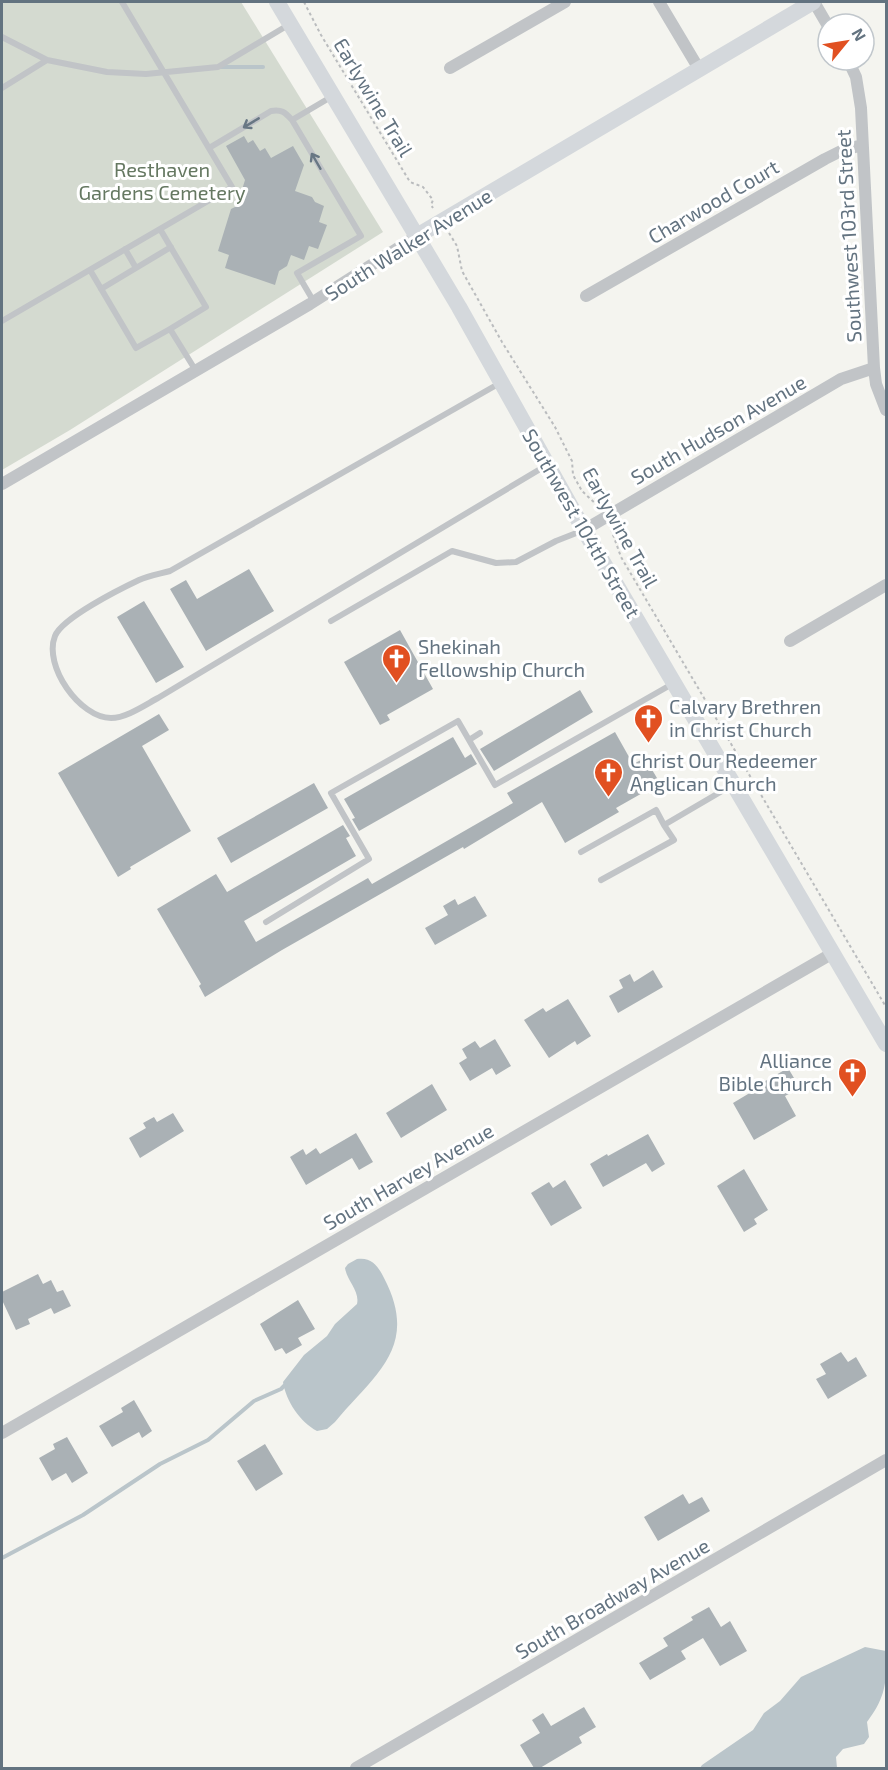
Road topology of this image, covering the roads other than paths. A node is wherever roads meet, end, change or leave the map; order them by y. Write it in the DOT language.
graph roads {
  1 [pos="122,2"];
  2 [pos="277,2"];
  3 [pos="565,2"];
  4 [pos="659,2"];
  5 [pos="814,2"];
  6 [pos="290,23"];
  7 [pos="2,37"];
  8 [pos="47,60"];
  9 [pos="450,68"];
  10 [pos="699,69"];
  11 [pos="163,71"];
  12 [pos="853,72"];
  13 [pos="2,88"];
  14 [pos="334,95"];
  15 [pos="292,120"];
  16 [pos="862,145"];
  17 [pos="209,148"];
  18 [pos="160,229"];
  19 [pos="417,236"];
  20 [pos="171,247"];
  21 [pos="125,249"];
  22 [pos="136,268"];
  23 [pos="90,270"];
  24 [pos="101,288"];
  25 [pos="586,296"];
  26 [pos="314,302"];
  27 [pos="2,321"];
  28 [pos="170,329"];
  29 [pos="874,369"];
  30 [pos="196,371"];
  31 [pos="501,382"];
  32 [pos="886,410"];
  33 [pos="548,465"];
  34 [pos="2,484"];
  35 [pos="584,530"];
  36 [pos="886,585"];
  37 [pos="331,621"];
  38 [pos="790,641"];
  39 [pos="675,683"];
  40 [pos="480,733"];
  41 [pos="469,740"];
  42 [pos="734,784"];
  43 [pos="664,825"];
  44 [pos="581,852"];
  45 [pos="601,880"];
  46 [pos="266,922"];
  47 [pos="833,953"];
  48 [pos="886,1044"];
  49 [pos="2,1433"];
  50 [pos="886,1460"];
  51 [pos="356,1768"];
  1 -- 11 [label="lane"];
  2 -- 6 [label="main road, Southwest 104th Street"];
  3 -- 9 [label="street"];
  4 -- 10 [label="street"];
  5 -- 10 [label="main road, South Walker Avenue"];
  6 -- 11 [label="lane"];
  6 -- 14 [label="main road, Southwest 104th Street"];
  7 -- 8 [label="lane"];
  8 -- 11 [label="lane"];
  8 -- 13 [label="lane"];
  10 -- 19 [label="main road, South Walker Avenue"];
  11 -- 17 [label="lane"];
  12 -- 16 [label="street, Southwest 103rd Street"];
  14 -- 15 [label="lane"];
  14 -- 19 [label="main road, Southwest 104th Street"];
  15 -- 17 [label="lane, one-way"];
  26 -- 15 [label="lane, one-way"];
  16 -- 25 [label="street, Charwood Court"];
  16 -- 29 [label="street, Southwest 103rd Street"];
  17 -- 18 [label="lane"];
  18 -- 20 [label="lane"];
  18 -- 21 [label="lane"];
  19 -- 26 [label="street, South Walker Avenue"];
  19 -- 31 [label="main road, Southwest 104th Street"];
  20 -- 22 [label="lane"];
  20 -- 28 [label="lane"];
  21 -- 22 [label="lane"];
  21 -- 23 [label="lane"];
  22 -- 24 [label="lane"];
  23 -- 24 [label="lane"];
  23 -- 27 [label="lane"];
  24 -- 28 [label="lane"];
  26 -- 30 [label="street, South Walker Avenue"];
  28 -- 30 [label="lane"];
  29 -- 32 [label="street, Southwest 103rd Street"];
  29 -- 35 [label="street, South Hudson Avenue"];
  30 -- 34 [label="street, South Walker Avenue"];
  31 -- 33 [label="main road, Southwest 104th Street"];
  31 -- 33 [label="lane"];
  33 -- 35 [label="main road, Southwest 104th Street"];
  35 -- 37 [label="lane"];
  35 -- 39 [label="main road, Southwest 104th Street"];
  36 -- 38 [label="street"];
  39 -- 41 [label="lane"];
  39 -- 42 [label="main road, Southwest 104th Street"];
  40 -- 41 [label="lane"];
  41 -- 46 [label="lane"];
  42 -- 43 [label="lane"];
  42 -- 47 [label="main road, Southwest 104th Street"];
  43 -- 44 [label="lane"];
  43 -- 45 [label="lane"];
  47 -- 48 [label="main road, Southwest 104th Street"];
  47 -- 49 [label="street, South Harvey Avenue"];
  50 -- 51 [label="street, South Broadway Avenue"];
}
